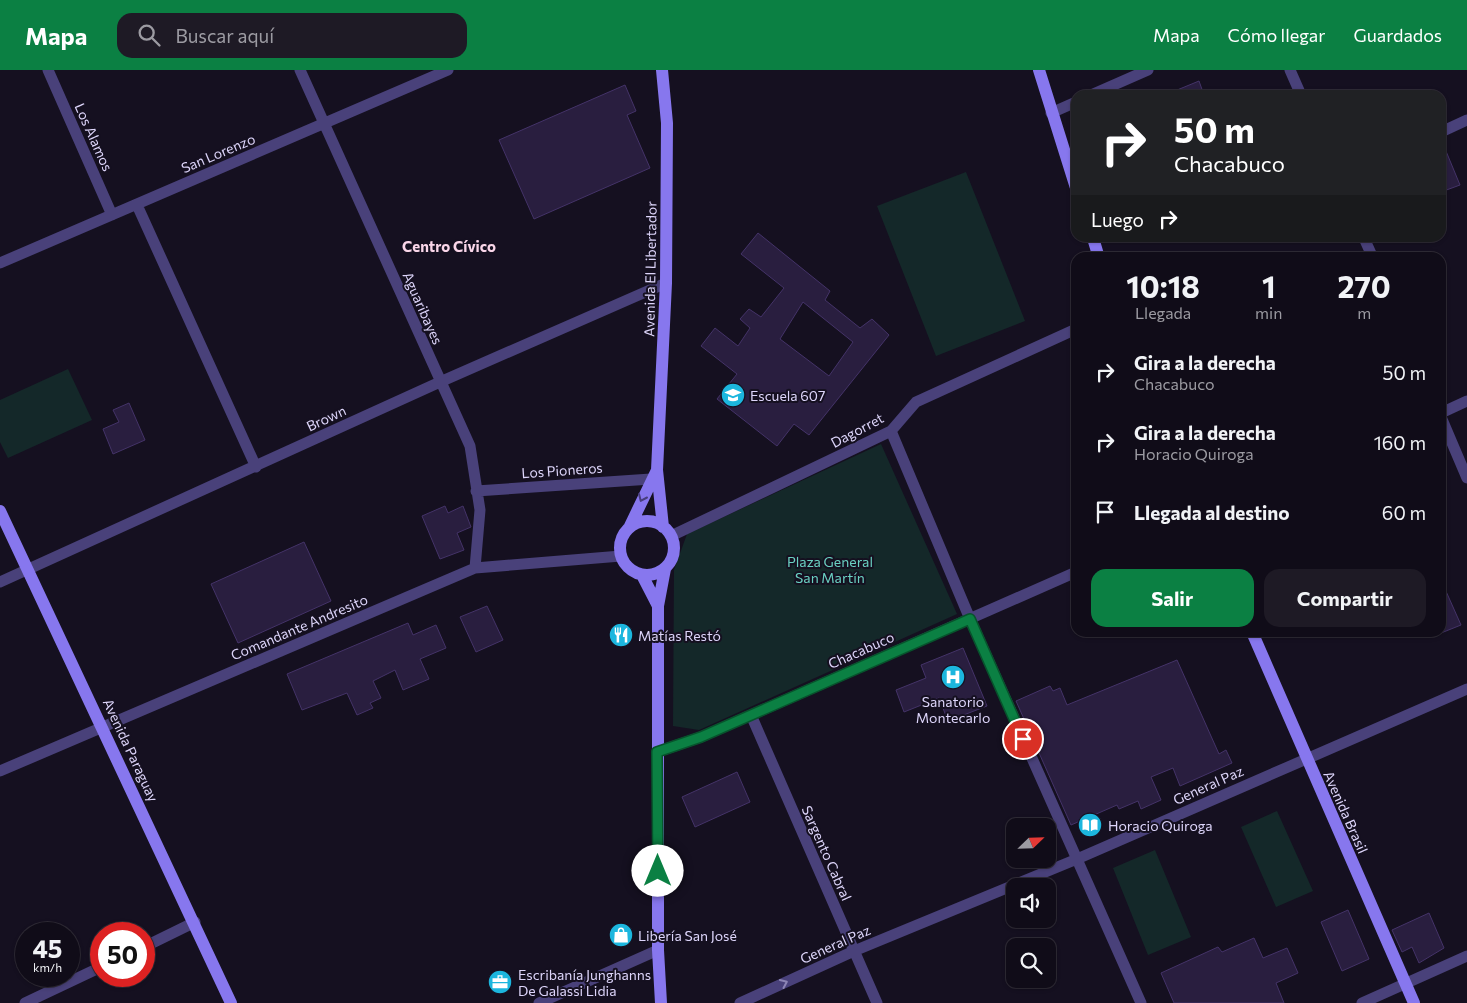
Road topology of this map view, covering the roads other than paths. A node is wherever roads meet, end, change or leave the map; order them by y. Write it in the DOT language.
graph roads {
  1 [pos="48,70"];
  2 [pos="300,70"];
  3 [pos="448,70"];
  4 [pos="662,70"];
  5 [pos="1039,70"];
  6 [pos="1148,70"];
  7 [pos="1290,70"];
  8 [pos="1102,90"];
  9 [pos="1299,90"];
  10 [pos="1071,104"];
  11 [pos="1051,113"];
  12 [pos="1467,120"];
  13 [pos="324,124"];
  14 [pos="1446,130"];
  15 [pos="1071,173"];
  16 [pos="137,205"];
  17 [pos="112,215"];
  18 [pos="0,263"];
  19 [pos="666,283"];
  20 [pos="1071,331"];
  21 [pos="440,382"];
  22 [pos="1467,402"];
  23 [pos="1446,412"];
  24 [pos="1446,427"];
  25 [pos="892,431"];
  26 [pos="256,467"];
  27 [pos="654,474"];
  28 [pos="1467,478"];
  29 [pos="476,491"];
  30 [pos="0,511"];
  31 [pos="629,528"];
  32 [pos="667,531"];
  33 [pos="622,556"];
  34 [pos="475,568"];
  35 [pos="665,569"];
  36 [pos="28,570"];
  37 [pos="1071,574"];
  38 [pos="642,575"];
  39 [pos="0,582"];
  40 [pos="658,606"];
  41 [pos="970,619"];
  42 [pos="1254,637"];
  43 [pos="1467,689"];
  44 [pos="751,715"];
  45 [pos="103,726"];
  46 [pos="657,752"];
  47 [pos="1306,758"];
  48 [pos="0,771"];
  49 [pos="1077,860"];
  50 [pos="195,922"];
  51 [pos="155,941"];
  52 [pos="658,950"];
  53 [pos="854,952"];
  54 [pos="1467,956"];
  55 [pos="90,972"];
  56 [pos="1406,985"];
  57 [pos="25,1003"];
  58 [pos="232,1003"];
  59 [pos="539,1003"];
  60 [pos="661,1003"];
  61 [pos="740,1003"];
  62 [pos="876,1003"];
  63 [pos="1141,1003"];
  64 [pos="1362,1003"];
  65 [pos="1414,1003"];
  1 -- 17 [label="street, Los Alamos"];
  2 -- 13 [label="street, Aguaribayes"];
  3 -- 13 [label="street, San Lorenzo"];
  4 -- 19 [label="main road, Avenida El Libertador"];
  5 -- 11 [label="main road"];
  6 -- 8 [label="street"];
  7 -- 9 [label="street"];
  10 -- 11 [label="street"];
  11 -- 15 [label="main road"];
  12 -- 14 [label="street"];
  13 -- 16 [label="street, San Lorenzo"];
  13 -- 21 [label="street, Aguaribayes"];
  16 -- 17 [label="street, San Lorenzo"];
  16 -- 26 [label="street"];
  17 -- 18 [label="street, San Lorenzo"];
  19 -- 21 [label="street, Brown"];
  19 -- 27 [label="main road, Avenida El Libertador"];
  20 -- 25 [label="street, Dagorret"];
  21 -- 26 [label="street, Brown"];
  21 -- 29 [label="street, Aguaribayes"];
  22 -- 23 [label="street"];
  24 -- 28 [label="street"];
  25 -- 32 [label="street, Dagorret"];
  25 -- 41 [label="street"];
  26 -- 36 [label="street, Brown"];
  27 -- 29 [label="street, Los Pioneros"];
  27 -- 31 [label="main road, Avenida El Libertador, one-way"];
  27 -- 32 [label="main road, Avenida El Libertador"];
  29 -- 34 [label="street, Aguaribayes"];
  30 -- 36 [label="main road, Avenida Paraguay"];
  31 -- 32 [label="main road"];
  31 -- 33 [label="main road"];
  32 -- 35 [label="main road"];
  33 -- 34 [label="street, Comandante Andresito"];
  33 -- 38 [label="main road"];
  34 -- 45 [label="street, Comandante Andresito"];
  35 -- 38 [label="main road"];
  35 -- 40 [label="main road"];
  36 -- 39 [label="street, Brown"];
  36 -- 45 [label="main road, Avenida Paraguay"];
  37 -- 41 [label="street, Chacabuco"];
  38 -- 40 [label="main road"];
  40 -- 46 [label="main road"];
  41 -- 44 [label="street, Chacabuco"];
  41 -- 49 [label="street"];
  42 -- 47 [label="main road, Avenida Brasil"];
  43 -- 47 [label="street, General Paz"];
  44 -- 46 [label="street, Chacabuco"];
  44 -- 53 [label="street, Sargento Cabral"];
  45 -- 48 [label="street, Comandante Andresito"];
  45 -- 50 [label="main road, Avenida Paraguay"];
  46 -- 52 [label="main road"];
  47 -- 49 [label="street, General Paz"];
  47 -- 56 [label="main road, Avenida Brasil"];
  49 -- 53 [label="street, General Paz"];
  49 -- 63 [label="street"];
  50 -- 51 [label="street"];
  50 -- 58 [label="main road, Avenida Paraguay"];
  52 -- 59 [label="street"];
  52 -- 60 [label="main road"];
  61 -- 53 [label="street, General Paz, one-way"];
  53 -- 62 [label="street, Sargento Cabral"];
  54 -- 56 [label="street"];
  55 -- 57 [label="street"];
  56 -- 64 [label="street"];
  56 -- 65 [label="main road, Avenida Brasil"];
}
